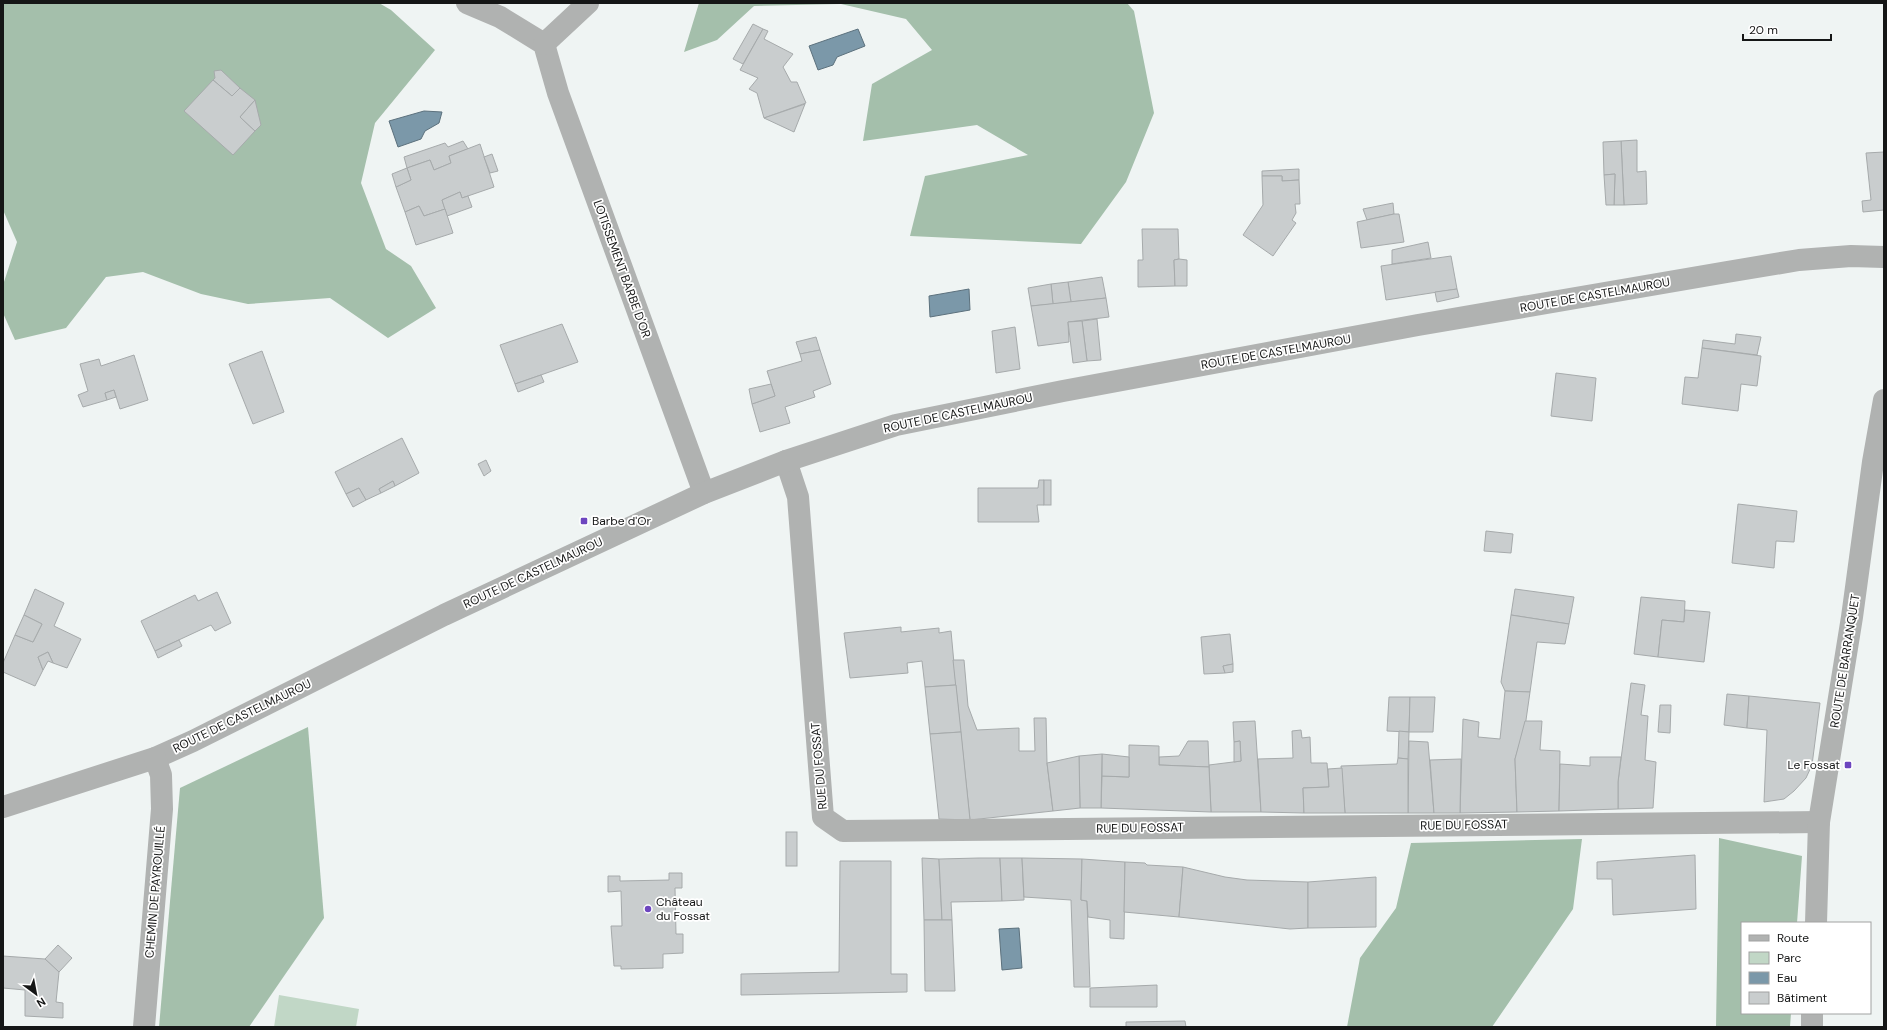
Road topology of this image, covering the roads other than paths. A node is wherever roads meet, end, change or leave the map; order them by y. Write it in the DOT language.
graph roads {
  1 [pos="467,3"];
  2 [pos="588,3"];
  3 [pos="544,44"];
  4 [pos="1884,257"];
  5 [pos="1884,400"];
  6 [pos="786,461"];
  7 [pos="704,493"];
  8 [pos="155,758"];
  9 [pos="3,807"];
  10 [pos="1819,822"];
  11 [pos="1816,922"];
  12 [pos="1812,1014"];
  13 [pos="144,1027"];
  14 [pos="1812,1027"];
  1 -- 3 [label="street"];
  2 -- 3 [label="street"];
  3 -- 7 [label="street, LOTISSEMENT BARBE D'OR"];
  4 -- 6 [label="street, ROUTE DE CASTELMAUROU"];
  5 -- 10 [label="street, ROUTE DE BARRANQUET"];
  6 -- 7 [label="street, ROUTE DE CASTELMAUROU"];
  6 -- 10 [label="street, RUE DU FOSSAT"];
  7 -- 8 [label="street, ROUTE DE CASTELMAUROU"];
  8 -- 9 [label="street, ROUTE DE CASTELMAUROU"];
  8 -- 13 [label="street, CHEMIN DE PAYROUILLÉ"];
  10 -- 11 [label="street, ROUTE DE BARRANQUET"];
  12 -- 14 [label="street"];
}
